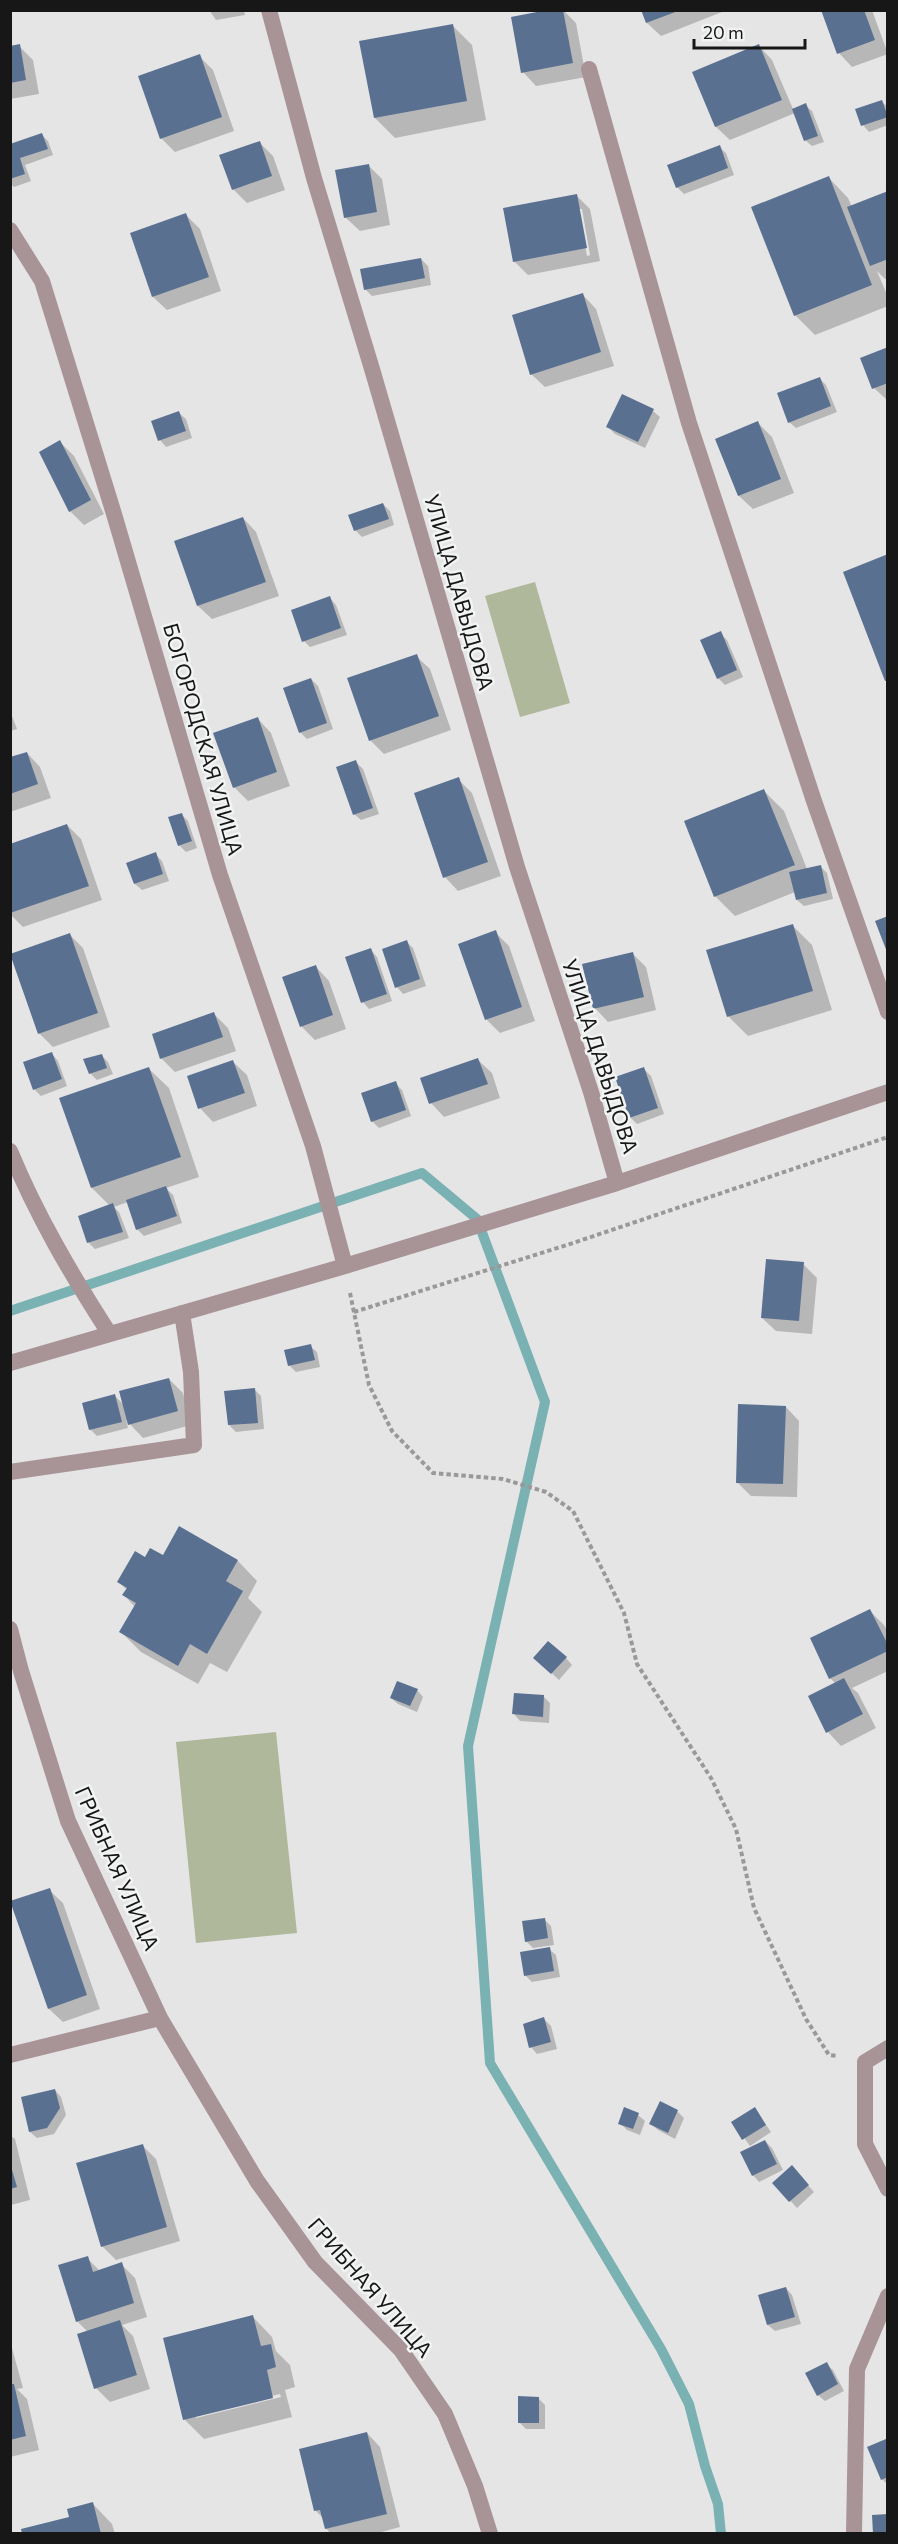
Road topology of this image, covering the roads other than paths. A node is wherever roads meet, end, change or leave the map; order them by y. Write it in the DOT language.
graph roads {
  1 [pos="269,10"];
  2 [pos="590,69"];
  3 [pos="10,230"];
  4 [pos="888,1012"];
  5 [pos="888,1092"];
  6 [pos="10,1151"];
  7 [pos="617,1182"];
  8 [pos="345,1266"];
  9 [pos="182,1312"];
  10 [pos="109,1333"];
  11 [pos="10,1363"];
  12 [pos="10,1472"];
  13 [pos="10,1629"];
  14 [pos="160,2018"];
  15 [pos="888,2048"];
  16 [pos="10,2055"];
  17 [pos="888,2189"];
  18 [pos="888,2296"];
  19 [pos="490,2534"];
  20 [pos="854,2534"];
  1 -- 7 [label="street, УЛИЦА ДАВЫДОВА"];
  2 -- 4 [label="street"];
  3 -- 8 [label="street, БОГОРОДСКАЯ УЛИЦА"];
  5 -- 7 [label="street"];
  6 -- 10 [label="street"];
  7 -- 8 [label="street"];
  8 -- 9 [label="street"];
  9 -- 10 [label="street"];
  9 -- 12 [label="street"];
  10 -- 11 [label="street"];
  13 -- 14 [label="street, ГРИБНАЯ УЛИЦА"];
  14 -- 16 [label="street"];
  14 -- 19 [label="street, ГРИБНАЯ УЛИЦА"];
  15 -- 17 [label="street"];
  18 -- 20 [label="street"];
}
